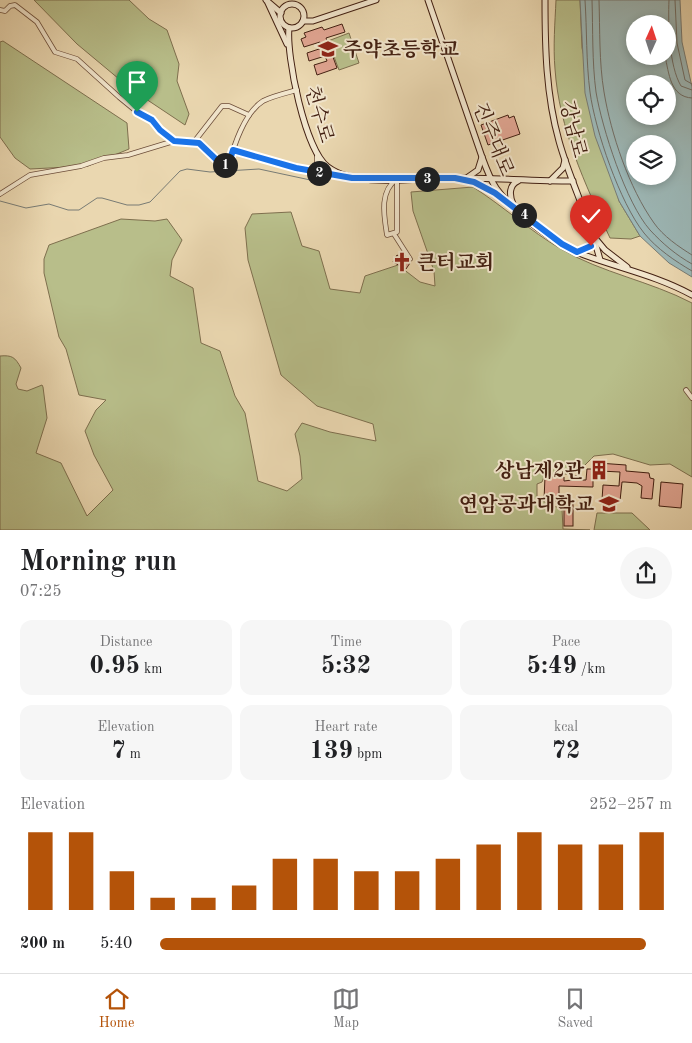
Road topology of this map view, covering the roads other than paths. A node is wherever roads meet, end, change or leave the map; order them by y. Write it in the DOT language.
graph roads {
  1 [pos="376,0"];
  2 [pos="428,0"];
  3 [pos="545,0"];
  4 [pos="267,2"];
  5 [pos="292,2"];
  6 [pos="365,2"];
  7 [pos="0,10"];
  8 [pos="281,13"];
  9 [pos="303,20"];
  10 [pos="288,28"];
  11 [pos="287,45"];
  12 [pos="298,90"];
  13 [pos="249,116"];
  14 [pos="174,141"];
  15 [pos="194,142"];
  16 [pos="233,150"];
  17 [pos="317,156"];
  18 [pos="482,157"];
  19 [pos="565,159"];
  20 [pos="326,166"];
  21 [pos="312,172"];
  22 [pos="455,178"];
  23 [pos="363,179"];
  24 [pos="398,179"];
  25 [pos="491,180"];
  26 [pos="521,180"];
  27 [pos="550,181"];
  28 [pos="573,181"];
  29 [pos="0,194"];
  30 [pos="516,208"];
  31 [pos="394,234"];
  32 [pos="595,238"];
  33 [pos="577,252"];
  34 [pos="410,259"];
  35 [pos="600,260"];
  36 [pos="630,269"];
  37 [pos="692,295"];
  38 [pos="686,390"];
  39 [pos="692,398"];
  1 -- 6 [label="street"];
  2 -- 18 [label="street, 진주대로"];
  3 -- 19 [label="street, 강남로"];
  4 -- 8 [label="street"];
  4 -- 11 [label="street"];
  5 -- 8 [label="street"];
  5 -- 9 [label="street"];
  6 -- 9 [label="street"];
  7 -- 14 [label="street"];
  8 -- 10 [label="street"];
  9 -- 10 [label="street"];
  10 -- 11 [label="street, 천수로"];
  11 -- 12 [label="street, 천수로"];
  12 -- 13 [label="street"];
  12 -- 17 [label="street, 천수로"];
  13 -- 15 [label="street"];
  13 -- 16 [label="street"];
  14 -- 15 [label="street"];
  14 -- 29 [label="street"];
  15 -- 16 [label="street"];
  16 -- 21 [label="street"];
  17 -- 20 [label="street, 천수로"];
  17 -- 21 [label="street"];
  18 -- 22 [label="street"];
  18 -- 25 [label="street, 진주대로"];
  19 -- 27 [label="street"];
  19 -- 28 [label="street, 강남로"];
  20 -- 21 [label="street"];
  20 -- 23 [label="street, 천수로"];
  21 -- 23 [label="street"];
  22 -- 24 [label="street, 천수로"];
  22 -- 25 [label="street, 천수로"];
  22 -- 30 [label="street"];
  23 -- 24 [label="street, 천수로"];
  24 -- 31 [label="street"];
  24 -- 31 [label="street"];
  25 -- 26 [label="street, 천수로"];
  25 -- 30 [label="street, 진주대로"];
  26 -- 27 [label="street, 천수로"];
  26 -- 30 [label="street"];
  27 -- 28 [label="street, 천수로"];
  28 -- 32 [label="street, 강남로"];
  30 -- 33 [label="street, 진주대로"];
  31 -- 34 [label="street"];
  32 -- 33 [label="street"];
  32 -- 35 [label="street, 강남로"];
  32 -- 36 [label="street"];
  33 -- 35 [label="street, 진주대로"];
  35 -- 36 [label="street, 진주대로"];
  36 -- 37 [label="street, 진주대로"];
  38 -- 39 [label="street"];
}
